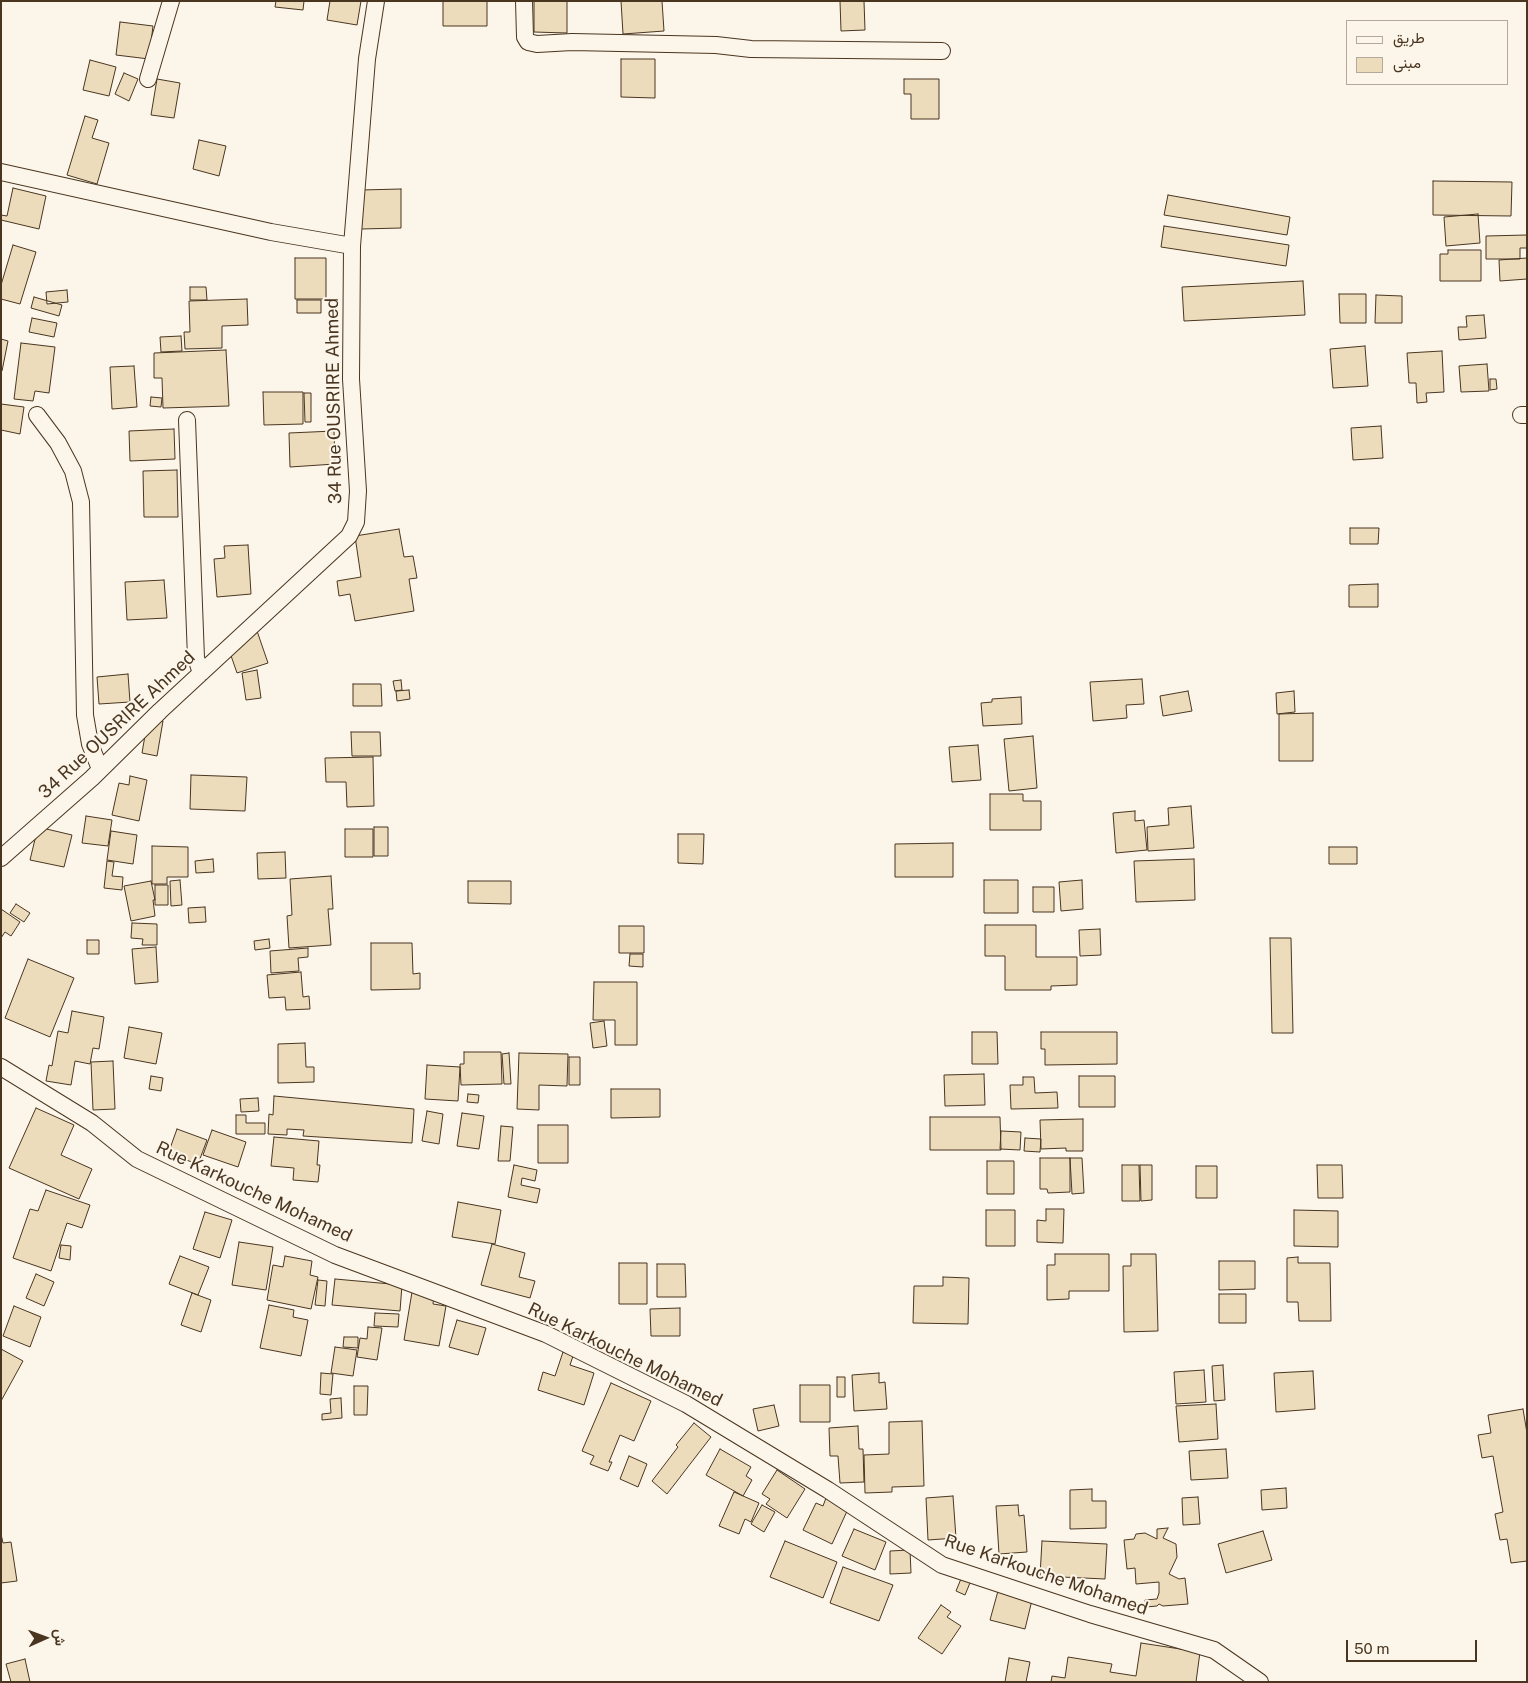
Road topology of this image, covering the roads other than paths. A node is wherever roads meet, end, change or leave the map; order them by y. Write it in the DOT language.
graph roads {
  1 [pos="171,1"];
  2 [pos="376,1"];
  3 [pos="524,1"];
  4 [pos="942,51"];
  5 [pos="148,79"];
  6 [pos="1,172"];
  7 [pos="352,246"];
  8 [pos="37,415"];
  9 [pos="186,420"];
  10 [pos="201,673"];
  11 [pos="100,769"];
  12 [pos="1,858"];
  13 [pos="1,1067"];
  14 [pos="1260,1682"];
  1 -- 5 [label="street"];
  2 -- 7 [label="street, 34 Rue OUSRIRE Ahmed"];
  3 -- 4 [label="street"];
  6 -- 7 [label="street"];
  7 -- 10 [label="street, 34 Rue OUSRIRE Ahmed"];
  8 -- 11 [label="street"];
  9 -- 10 [label="street"];
  10 -- 11 [label="street, 34 Rue OUSRIRE Ahmed"];
  11 -- 12 [label="street, 34 Rue OUSRIRE Ahmed"];
  13 -- 14 [label="street, Rue Karkouche Mohamed"];
}
